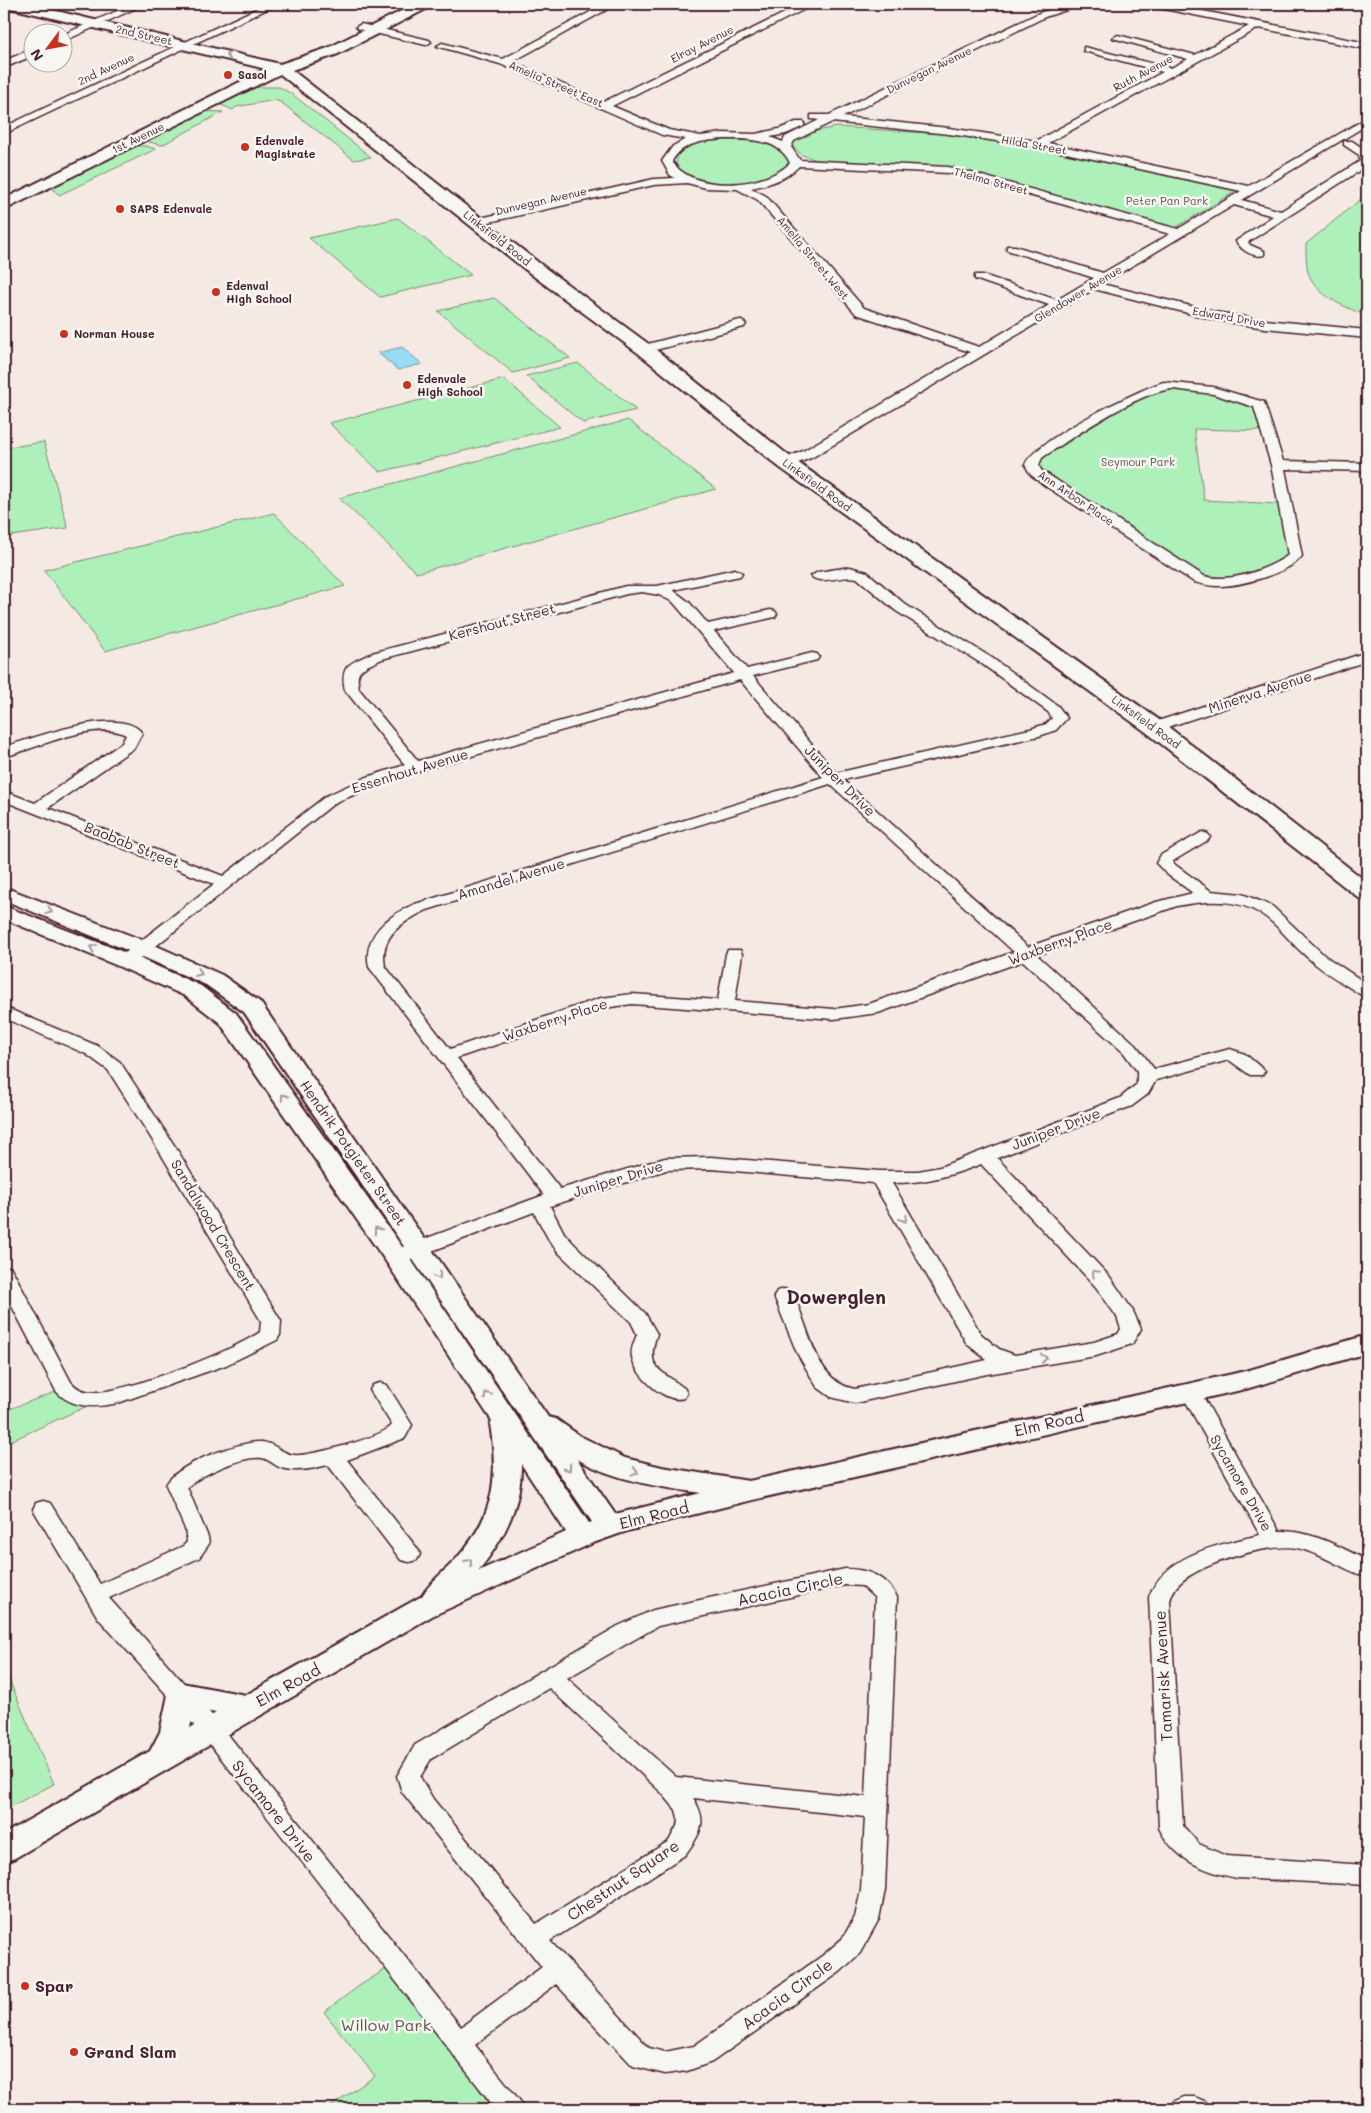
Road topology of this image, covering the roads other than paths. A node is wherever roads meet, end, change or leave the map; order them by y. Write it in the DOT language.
graph roads {
  1 [pos="11,4"];
  2 [pos="140,4"];
  3 [pos="273,4"];
  4 [pos="406,4"];
  5 [pos="425,4"];
  6 [pos="612,4"];
  7 [pos="810,4"];
  8 [pos="1040,4"];
  9 [pos="1080,4"];
  10 [pos="1154,4"];
  11 [pos="1030,12"];
  12 [pos="1042,16"];
  13 [pos="95,24"];
  14 [pos="1259,24"];
  15 [pos="367,28"];
  16 [pos="990,31"];
  17 [pos="72,34"];
  18 [pos="1003,35"];
  19 [pos="1118,38"];
  20 [pos="426,42"];
  21 [pos="185,45"];
  22 [pos="442,46"];
  23 [pos="1367,46"];
  24 [pos="1087,50"];
  25 [pos="332,51"];
  26 [pos="944,53"];
  27 [pos="22,57"];
  28 [pos="957,57"];
  29 [pos="1197,58"];
  30 [pos="504,62"];
  31 [pos="4,65"];
  32 [pos="1172,71"];
  33 [pos="903,74"];
  34 [pos="276,76"];
  35 [pos="915,78"];
  36 [pos="307,88"];
  37 [pos="605,105"];
  38 [pos="815,117"];
  39 [pos="828,119"];
  40 [pos="1367,121"];
  41 [pos="4,131"];
  42 [pos="666,132"];
  43 [pos="704,138"];
  44 [pos="752,138"];
  45 [pos="1348,142"];
  46 [pos="1038,144"];
  47 [pos="678,146"];
  48 [pos="786,147"];
  49 [pos="796,163"];
  50 [pos="668,166"];
  51 [pos="689,180"];
  52 [pos="767,182"];
  53 [pos="739,186"];
  54 [pos="1251,190"];
  55 [pos="579,195"];
  56 [pos="762,198"];
  57 [pos="1232,201"];
  58 [pos="4,204"];
  59 [pos="1281,215"];
  60 [pos="473,219"];
  61 [pos="1180,233"];
  62 [pos="1011,248"];
  63 [pos="1260,253"];
  64 [pos="979,277"];
  65 [pos="1105,278"];
  66 [pos="1093,285"];
  67 [pos="1059,305"];
  68 [pos="740,324"];
  69 [pos="1367,334"];
  70 [pos="644,349"];
  71 [pos="981,352"];
  72 [pos="786,463"];
  73 [pos="1278,465"];
  74 [pos="1367,467"];
  75 [pos="735,573"];
  76 [pos="818,576"];
  77 [pos="660,590"];
  78 [pos="770,614"];
  79 [pos="705,629"];
  80 [pos="1367,656"];
  81 [pos="812,657"];
  82 [pos="742,674"];
  83 [pos="1154,727"];
  84 [pos="4,752"];
  85 [pos="416,768"];
  86 [pos="833,778"];
  87 [pos="4,796"];
  88 [pos="38,808"];
  89 [pos="1202,837"];
  90 [pos="226,883"];
  91 [pos="4,892"];
  92 [pos="1367,893"];
  93 [pos="1205,896"];
  94 [pos="4,912"];
  95 [pos="134,954"];
  96 [pos="734,954"];
  97 [pos="1026,954"];
  98 [pos="1367,991"];
  99 [pos="726,1004"];
  100 [pos="4,1012"];
  101 [pos="446,1056"];
  102 [pos="1256,1071"];
  103 [pos="1148,1075"];
  104 [pos="985,1157"];
  105 [pos="879,1177"];
  106 [pos="547,1200"];
  107 [pos="419,1248"];
  108 [pos="396,1257"];
  109 [pos="4,1273"];
  110 [pos="784,1296"];
  111 [pos="974,1339"];
  112 [pos="1367,1344"];
  113 [pos="1014,1363"];
  114 [pos="962,1373"];
  115 [pos="380,1390"];
  116 [pos="1190,1391"];
  117 [pos="677,1393"];
  118 [pos="512,1410"];
  119 [pos="333,1456"];
  120 [pos="752,1490"];
  121 [pos="43,1509"];
  122 [pos="610,1526"];
  123 [pos="583,1536"];
  124 [pos="1273,1539"];
  125 [pos="409,1554"];
  126 [pos="1367,1569"];
  127 [pos="95,1595"];
  128 [pos="422,1608"];
  129 [pos="552,1677"];
  130 [pos="182,1696"];
  131 [pos="248,1707"];
  132 [pos="210,1728"];
  133 [pos="162,1757"];
  134 [pos="670,1786"];
  135 [pos="875,1808"];
  136 [pos="4,1849"];
  137 [pos="1367,1875"];
  138 [pos="534,1938"];
  139 [pos="558,1969"];
  140 [pos="458,2043"];
  141 [pos="511,2109"];
  142 [pos="1184,2109"];
  143 [pos="1195,2109"];
  1 -- 13 [label="main road, 2nd Street"];
  2 -- 13 [label="street"];
  3 -- 21 [label="street, 2nd Avenue"];
  4 -- 15 [label="main road, 1st Avenue"];
  5 -- 15 [label="main road, 1st Avenue"];
  6 -- 30 [label="street"];
  7 -- 37 [label="street, Elray Avenue"];
  8 -- 11 [label="street, Dunvegan Avenue"];
  9 -- 12 [label="street, Dunvegan Avenue"];
  10 -- 14 [label="street"];
  11 -- 12 [label="street"];
  11 -- 16 [label="street, Dunvegan Avenue"];
  12 -- 18 [label="street, Dunvegan Avenue"];
  13 -- 17 [label="street"];
  13 -- 21 [label="main road, 2nd Street"];
  14 -- 23 [label="street"];
  14 -- 29 [label="street, Ruth Avenue"];
  15 -- 20 [label="street"];
  15 -- 25 [label="main road, 1st Avenue"];
  15 -- 34 [label="main road, 1st Avenue"];
  16 -- 18 [label="street"];
  16 -- 26 [label="street, Dunvegan Avenue"];
  18 -- 28 [label="street, Dunvegan Avenue"];
  19 -- 29 [label="street"];
  34 -- 21 [label="main road, 2nd Street, one-way"];
  21 -- 41 [label="street, 2nd Avenue"];
  22 -- 30 [label="street, Amelia Street East"];
  24 -- 32 [label="street"];
  25 -- 34 [label="main road, 1st Avenue"];
  25 -- 36 [label="main road"];
  26 -- 28 [label="street"];
  26 -- 33 [label="street, Dunvegan Avenue"];
  27 -- 31 [label="street"];
  28 -- 35 [label="street, Dunvegan Avenue"];
  29 -- 32 [label="street, Ruth Avenue"];
  30 -- 37 [label="street, Amelia Street East"];
  32 -- 46 [label="street, Ruth Avenue"];
  33 -- 35 [label="street"];
  33 -- 38 [label="street, Dunvegan Avenue"];
  34 -- 36 [label="main road, 2nd Street"];
  34 -- 58 [label="main road, 1st Avenue"];
  35 -- 39 [label="street, Dunvegan Avenue"];
  36 -- 60 [label="main road, Linksfield Road"];
  37 -- 42 [label="street, Amelia Street East"];
  38 -- 39 [label="street, Hilda Street"];
  38 -- 44 [label="street, Dunvegan Avenue"];
  39 -- 46 [label="street, Hilda Street"];
  39 -- 48 [label="street, Dunvegan Avenue"];
  40 -- 54 [label="street, Glendower Avenue"];
  42 -- 43 [label="street, Amelia Street East"];
  42 -- 47 [label="street, Amelia Street East"];
  43 -- 44 [label="street"];
  43 -- 47 [label="street"];
  44 -- 48 [label="street"];
  45 -- 59 [label="street"];
  46 -- 54 [label="street, Hilda Street"];
  47 -- 50 [label="street"];
  48 -- 49 [label="street"];
  49 -- 52 [label="street"];
  49 -- 61 [label="street, Thelma Street"];
  50 -- 51 [label="street"];
  50 -- 55 [label="street, Dunvegan Avenue"];
  51 -- 53 [label="street"];
  51 -- 55 [label="street, Dunvegan Avenue"];
  52 -- 53 [label="street"];
  52 -- 56 [label="street"];
  53 -- 56 [label="street, Amelia Street West"];
  54 -- 57 [label="street, Glendower Avenue"];
  55 -- 60 [label="street, Dunvegan Avenue"];
  56 -- 71 [label="street, Amelia Street West"];
  57 -- 59 [label="street"];
  57 -- 61 [label="street, Glendower Avenue"];
  59 -- 63 [label="street"];
  60 -- 70 [label="main road, Linksfield Road"];
  61 -- 65 [label="street, Glendower Avenue"];
  62 -- 65 [label="street"];
  64 -- 67 [label="street"];
  65 -- 66 [label="street, Glendower Avenue"];
  66 -- 67 [label="street, Glendower Avenue"];
  66 -- 69 [label="street, Edward Drive"];
  67 -- 71 [label="street, Glendower Avenue"];
  68 -- 70 [label="street"];
  70 -- 72 [label="main road, Linksfield Road"];
  71 -- 72 [label="street, Glendower Avenue"];
  72 -- 83 [label="main road, Linksfield Road"];
  73 -- 73 [label="street, Ann Arbor Place"];
  73 -- 74 [label="street"];
  75 -- 77 [label="street"];
  76 -- 86 [label="street, Amandel Avenue"];
  77 -- 79 [label="street, Kershout Street"];
  77 -- 85 [label="street, Kershout Street"];
  78 -- 79 [label="street"];
  79 -- 82 [label="street, Kershout Street"];
  80 -- 83 [label="street, Minerva Avenue"];
  81 -- 82 [label="street, Essenhout Avenue"];
  82 -- 85 [label="street, Essenhout Avenue"];
  82 -- 86 [label="street, Juniper Drive"];
  83 -- 92 [label="main road, Linksfield Road"];
  84 -- 88 [label="street"];
  85 -- 90 [label="street, Essenhout Avenue"];
  86 -- 97 [label="street, Juniper Drive"];
  86 -- 101 [label="street, Amandel Avenue"];
  87 -- 88 [label="street, Baobab Street"];
  88 -- 90 [label="street, Baobab Street"];
  89 -- 93 [label="street"];
  90 -- 95 [label="street, Essenhout Avenue"];
  91 -- 95 [label="street, Hendrik Potgieter Street, one-way"];
  93 -- 97 [label="street, Waxberry Place"];
  93 -- 98 [label="street, Waxberry Place"];
  95 -- 94 [label="street, Hendrik Potgieter Street, one-way"];
  95 -- 107 [label="street, Hendrik Potgieter Street, one-way"];
  108 -- 95 [label="street, Hendrik Potgieter Street, one-way"];
  96 -- 99 [label="street"];
  97 -- 99 [label="street, Waxberry Place"];
  97 -- 103 [label="street, Juniper Drive"];
  99 -- 101 [label="street, Waxberry Place"];
  100 -- 109 [label="street, Sandalwood Crescent"];
  101 -- 106 [label="street, Amandel Avenue"];
  102 -- 103 [label="street"];
  103 -- 104 [label="street, Juniper Drive"];
  104 -- 105 [label="street, Juniper Drive"];
  113 -- 104 [label="street, one-way"];
  105 -- 106 [label="street, Juniper Drive"];
  105 -- 111 [label="street, one-way"];
  106 -- 107 [label="street, Juniper Drive"];
  106 -- 117 [label="street, Amandel Avenue"];
  107 -- 108 [label="street, Juniper Drive"];
  107 -- 118 [label="street, Hendrik Potgieter Street, one-way"];
  118 -- 108 [label="street, Hendrik Potgieter Street, one-way"];
  110 -- 114 [label="street"];
  111 -- 113 [label="street"];
  111 -- 114 [label="street"];
  112 -- 116 [label="street, Elm Road"];
  113 -- 114 [label="street"];
  115 -- 119 [label="street"];
  116 -- 120 [label="street, Elm Road"];
  116 -- 124 [label="street, Sycamore Drive"];
  118 -- 120 [label="street, one-way"];
  118 -- 122 [label="street, Hendrik Potgieter Street, one-way"];
  118 -- 123 [label="street, Hendrik Potgieter Street"];
  128 -- 118 [label="street, one-way"];
  119 -- 125 [label="street"];
  119 -- 127 [label="street"];
  120 -- 122 [label="street, Elm Road"];
  121 -- 127 [label="street, Sycamore Drive"];
  122 -- 123 [label="street, Elm Road"];
  123 -- 128 [label="street, Elm Road"];
  124 -- 126 [label="street, Sycamore Drive"];
  124 -- 137 [label="street, Tamarisk Avenue"];
  127 -- 130 [label="street, Sycamore Drive"];
  128 -- 131 [label="street, Elm Road"];
  129 -- 134 [label="street, Chestnut Square"];
  129 -- 135 [label="street, Acacia Circle"];
  129 -- 138 [label="street, Acacia Circle"];
  130 -- 131 [label="street"];
  130 -- 132 [label="street, Sycamore Drive"];
  130 -- 133 [label="street"];
  131 -- 132 [label="street, Elm Road"];
  132 -- 133 [label="street, Elm Road"];
  132 -- 140 [label="street, Sycamore Drive"];
  133 -- 136 [label="street, Elm Road"];
  134 -- 135 [label="street"];
  134 -- 138 [label="street, Chestnut Square"];
  135 -- 139 [label="street, Acacia Circle"];
  138 -- 139 [label="street, Acacia Circle"];
  139 -- 140 [label="street"];
  140 -- 141 [label="street, Sycamore Drive"];
  142 -- 143 [label="street"];
}
